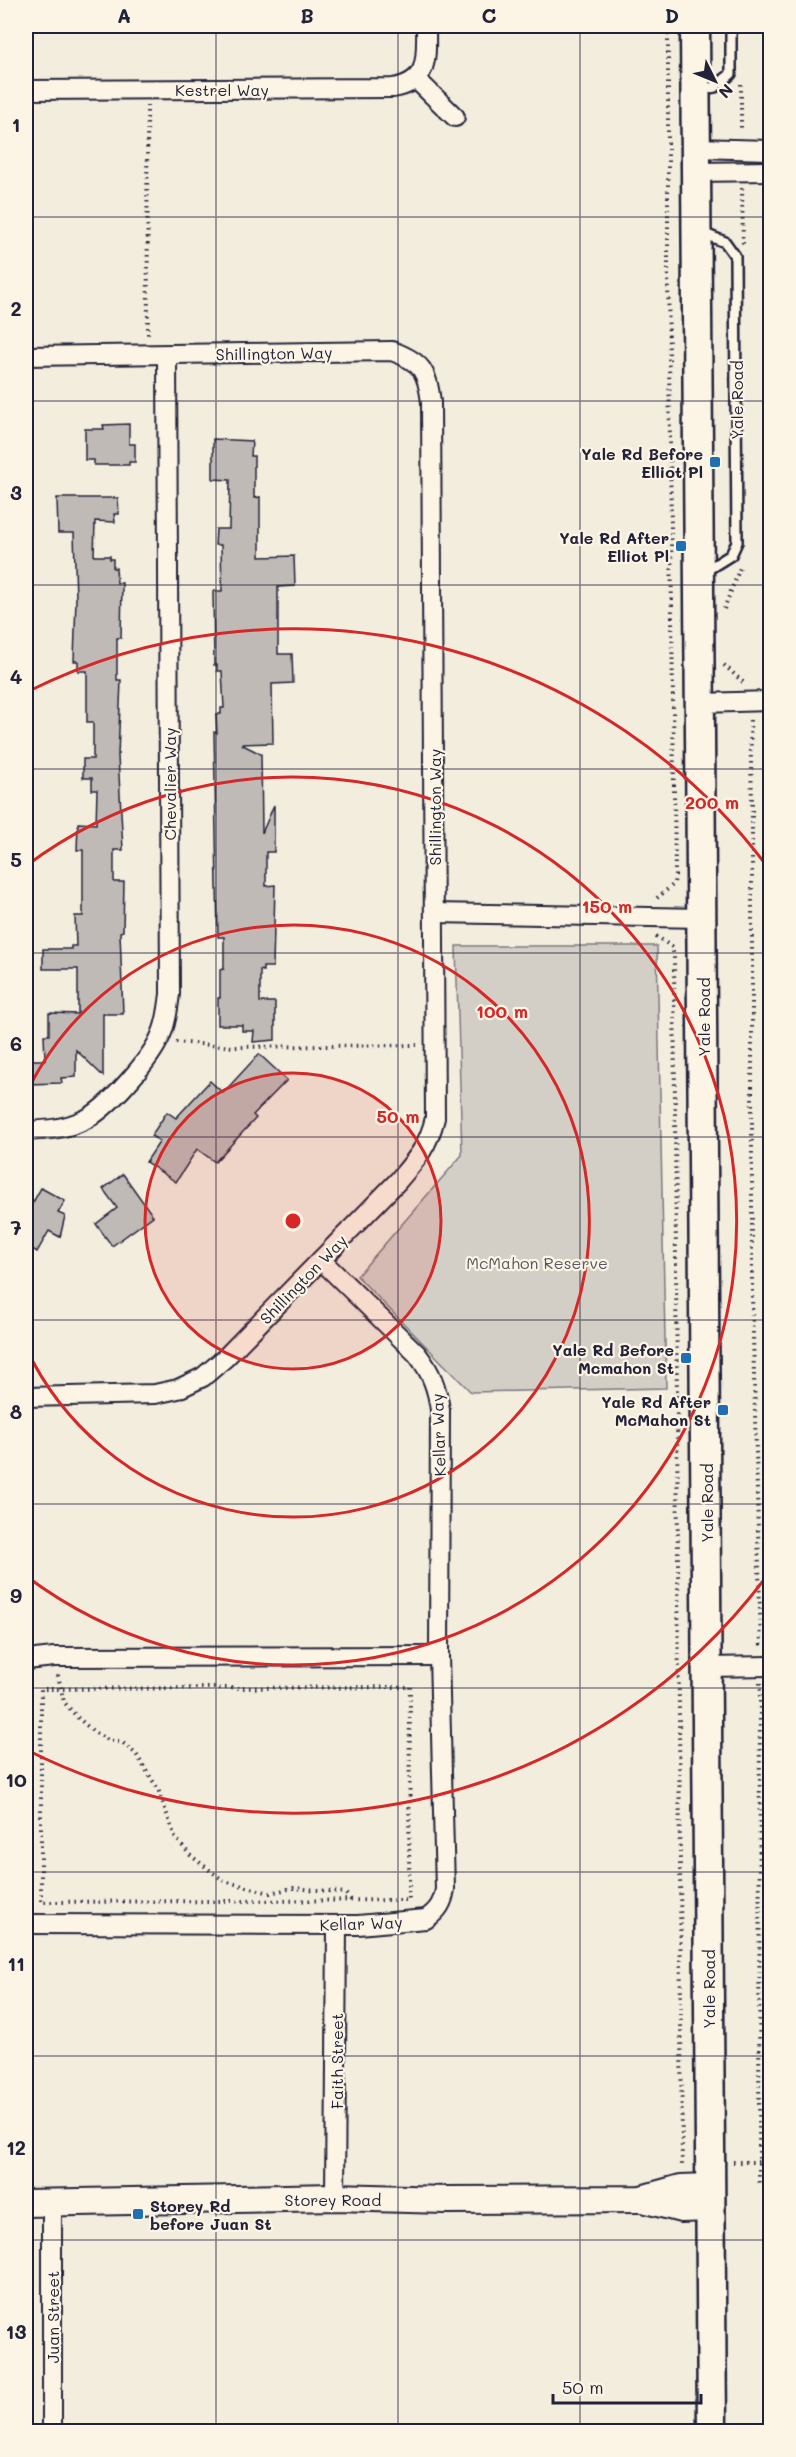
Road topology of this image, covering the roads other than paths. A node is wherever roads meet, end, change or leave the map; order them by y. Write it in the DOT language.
graph roads {
  1 [pos="426,26"];
  2 [pos="695,26"];
  3 [pos="731,26"];
  4 [pos="417,80"];
  5 [pos="26,90"];
  6 [pos="696,91"];
  7 [pos="455,117"];
  8 [pos="771,150"];
  9 [pos="696,160"];
  10 [pos="771,171"];
  11 [pos="697,231"];
  12 [pos="158,355"];
  13 [pos="26,356"];
  14 [pos="701,574"];
  15 [pos="771,702"];
  16 [pos="701,703"];
  17 [pos="434,913"];
  18 [pos="703,918"];
  19 [pos="26,1131"];
  20 [pos="321,1260"];
  21 [pos="26,1397"];
  22 [pos="439,1656"];
  23 [pos="26,1660"];
  24 [pos="766,1666"];
  25 [pos="707,1667"];
  26 [pos="26,1924"];
  27 [pos="336,1925"];
  28 [pos="335,2198"];
  29 [pos="710,2198"];
  30 [pos="52,2202"];
  31 [pos="26,2203"];
  32 [pos="52,2432"];
  33 [pos="712,2432"];
  1 -- 4 [label="street"];
  2 -- 6 [label="main road, Yale Road"];
  3 -- 6 [label="lane"];
  4 -- 5 [label="street, Kestrel Way"];
  4 -- 7 [label="street"];
  6 -- 9 [label="main road, Yale Road"];
  8 -- 9 [label="street"];
  9 -- 10 [label="street"];
  9 -- 11 [label="main road, Yale Road"];
  11 -- 14 [label="main road, Yale Road"];
  11 -- 14 [label="lane, Yale Road"];
  12 -- 13 [label="street, Shillington Way"];
  12 -- 17 [label="street, Shillington Way"];
  12 -- 19 [label="street, Chevalier Way"];
  14 -- 16 [label="main road, Yale Road"];
  15 -- 16 [label="street"];
  16 -- 18 [label="main road, Yale Road"];
  17 -- 18 [label="street"];
  17 -- 20 [label="street, Shillington Way"];
  18 -- 25 [label="main road, Yale Road"];
  20 -- 21 [label="street, Shillington Way"];
  20 -- 22 [label="street, Kellar Way"];
  22 -- 23 [label="street"];
  22 -- 27 [label="street, Kellar Way"];
  24 -- 25 [label="street"];
  25 -- 29 [label="main road, Yale Road"];
  26 -- 27 [label="street, Kellar Way"];
  27 -- 28 [label="street, Faith Street"];
  28 -- 29 [label="street, Storey Road"];
  28 -- 30 [label="street, Storey Road"];
  29 -- 33 [label="main road, Yale Road"];
  30 -- 31 [label="street, Storey Road"];
  30 -- 32 [label="street, Juan Street"];
}
